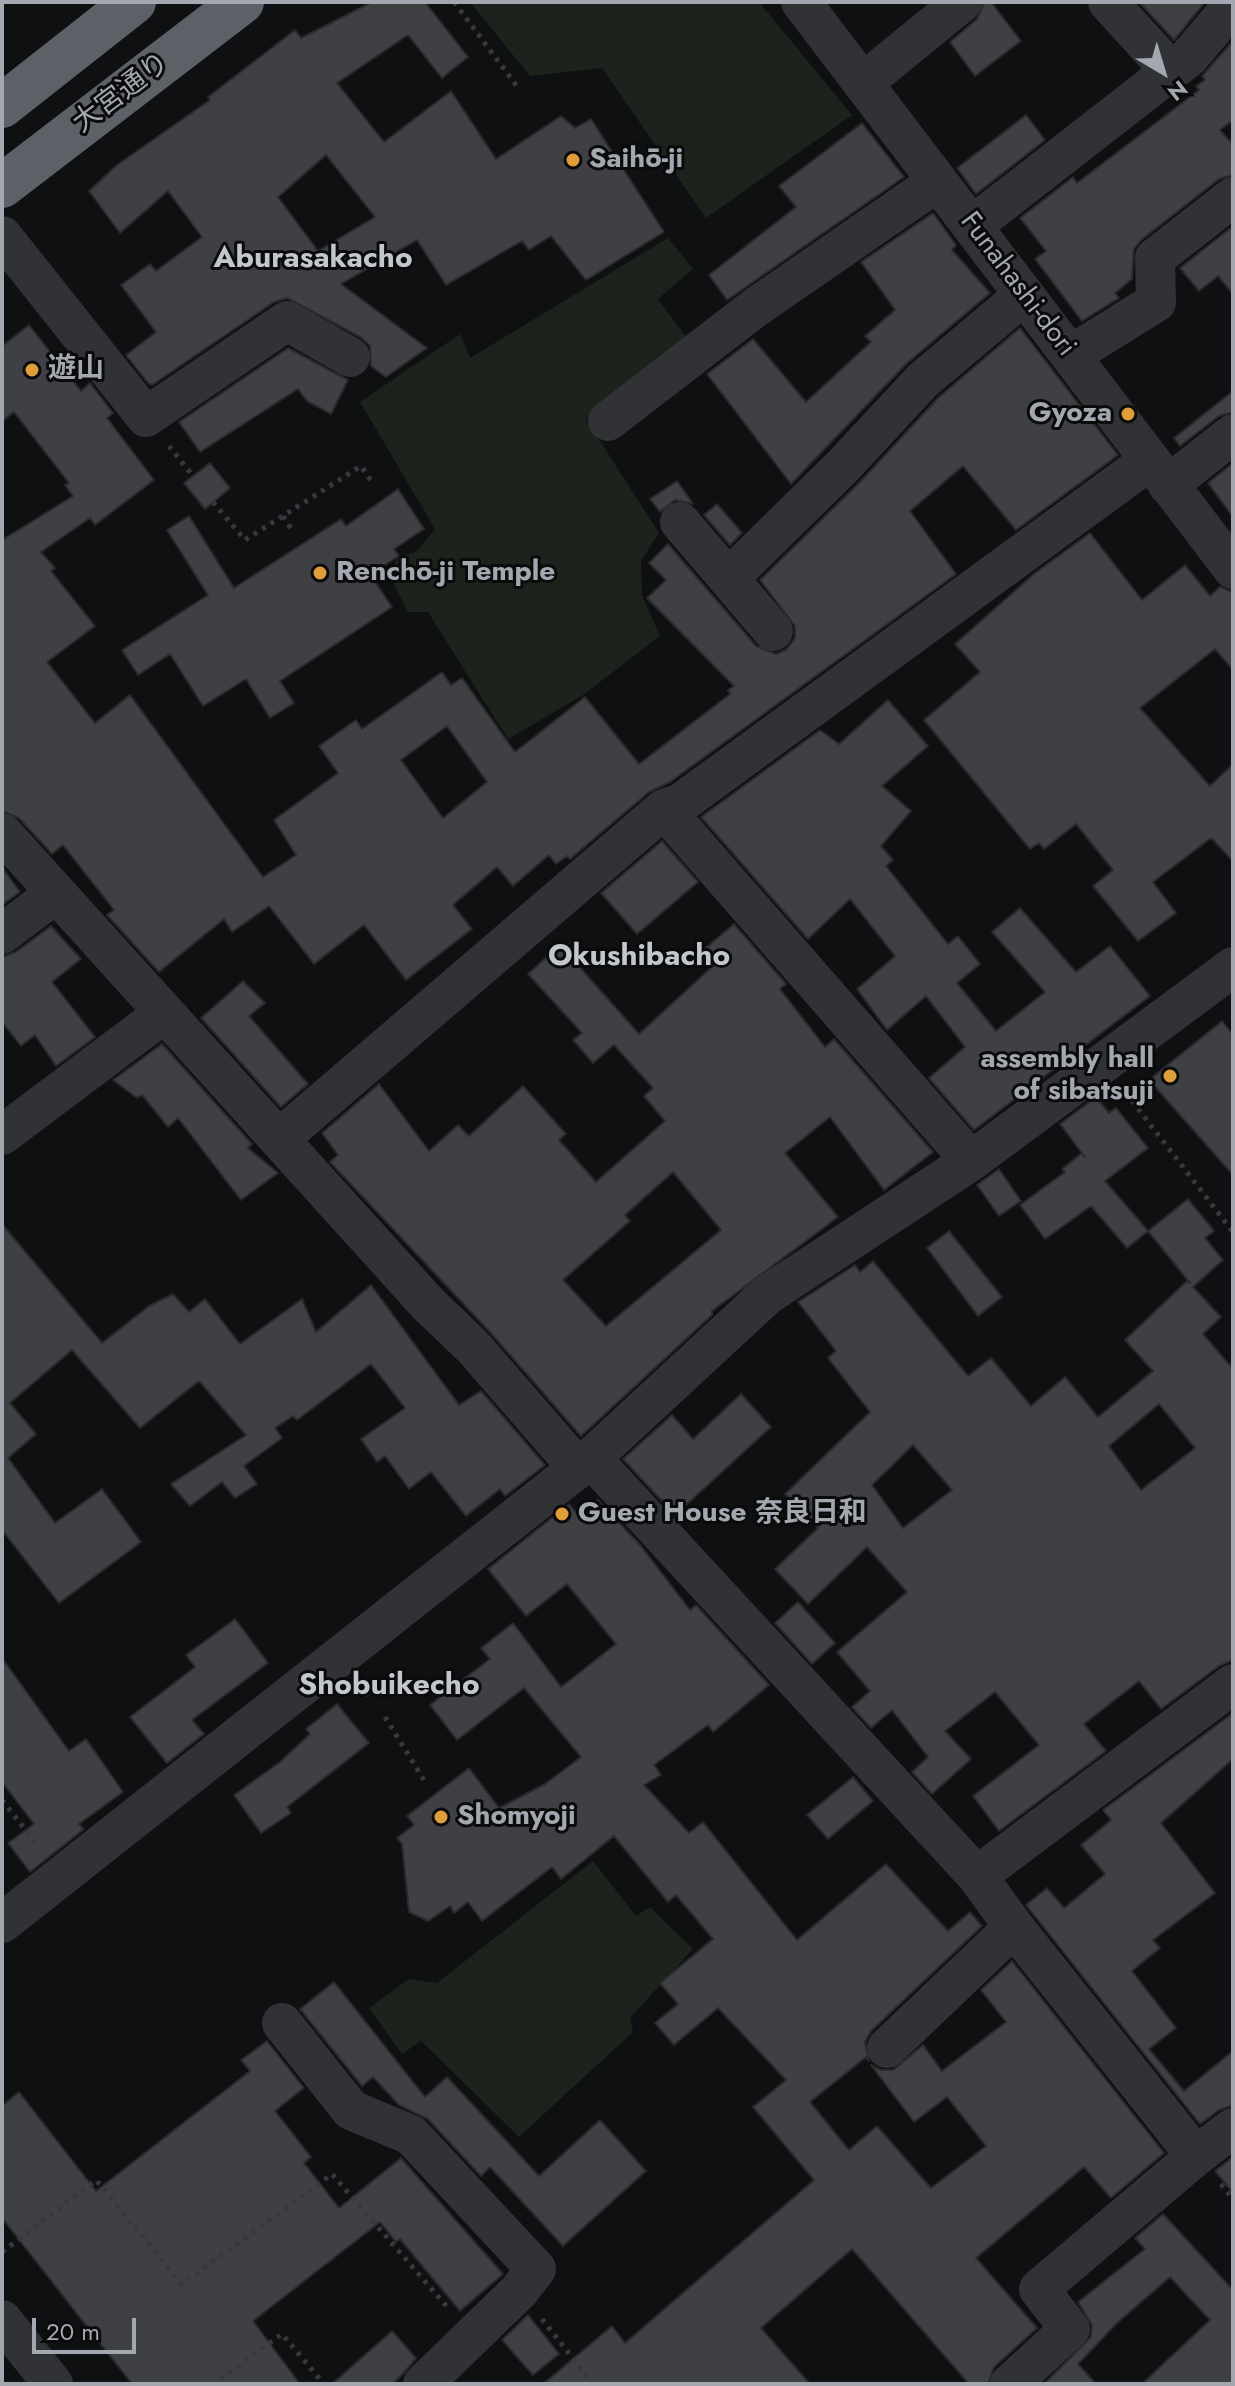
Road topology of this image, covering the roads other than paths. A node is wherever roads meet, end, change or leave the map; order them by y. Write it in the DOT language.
graph roads {
  1 [pos="134,2"];
  2 [pos="242,2"];
  3 [pos="801,2"];
  4 [pos="962,2"];
  5 [pos="1108,2"];
  6 [pos="1233,5"];
  7 [pos="1170,70"];
  8 [pos="864,82"];
  9 [pos="2,106"];
  10 [pos="937,182"];
  11 [pos="2,186"];
  12 [pos="1233,197"];
  13 [pos="972,226"];
  14 [pos="2,236"];
  15 [pos="1024,295"];
  16 [pos="1071,355"];
  17 [pos="350,357"];
  18 [pos="608,421"];
  19 [pos="1233,434"];
  20 [pos="1158,473"];
  21 [pos="680,522"];
  22 [pos="1233,569"];
  23 [pos="729,578"];
  24 [pos="773,631"];
  25 [pos="664,809"];
  26 [pos="2,833"];
  27 [pos="55,894"];
  28 [pos="2,934"];
  29 [pos="1233,967"];
  30 [pos="163,1014"];
  31 [pos="2,1135"];
  32 [pos="279,1139"];
  33 [pos="971,1161"];
  34 [pos="585,1463"];
  35 [pos="1233,1684"];
  36 [pos="977,1876"];
  37 [pos="2,1923"];
  38 [pos="1014,1927"];
  39 [pos="282,2023"];
  40 [pos="887,2048"];
  41 [pos="1233,2128"];
  42 [pos="1196,2156"];
  43 [pos="2,2320"];
  44 [pos="53,2384"];
  45 [pos="423,2384"];
  46 [pos="1010,2384"];
  1 -- 9 [label="highway"];
  2 -- 11 [label="highway, 大宮通り"];
  3 -- 8 [label="street, Funahashi-dori"];
  4 -- 8 [label="street"];
  5 -- 7 [label="street"];
  6 -- 7 [label="street"];
  7 -- 13 [label="street"];
  8 -- 10 [label="street, Funahashi-dori"];
  10 -- 13 [label="street, Funahashi-dori"];
  10 -- 18 [label="street"];
  12 -- 16 [label="street"];
  13 -- 15 [label="street, Funahashi-dori"];
  14 -- 17 [label="street"];
  15 -- 16 [label="street, Funahashi-dori"];
  15 -- 23 [label="street"];
  16 -- 20 [label="street, Funahashi-dori"];
  19 -- 20 [label="street"];
  20 -- 22 [label="street, Funahashi-dori"];
  20 -- 25 [label="street"];
  21 -- 23 [label="street"];
  23 -- 24 [label="street"];
  25 -- 32 [label="street"];
  25 -- 33 [label="street"];
  26 -- 27 [label="street"];
  27 -- 28 [label="street"];
  27 -- 30 [label="street"];
  29 -- 33 [label="street"];
  30 -- 31 [label="street"];
  30 -- 32 [label="street"];
  32 -- 34 [label="street"];
  33 -- 34 [label="street"];
  34 -- 36 [label="street"];
  34 -- 37 [label="street"];
  35 -- 36 [label="street"];
  36 -- 38 [label="street"];
  38 -- 40 [label="street"];
  38 -- 42 [label="street"];
  39 -- 45 [label="street"];
  41 -- 42 [label="street"];
  42 -- 46 [label="street"];
  43 -- 44 [label="street"];
}
